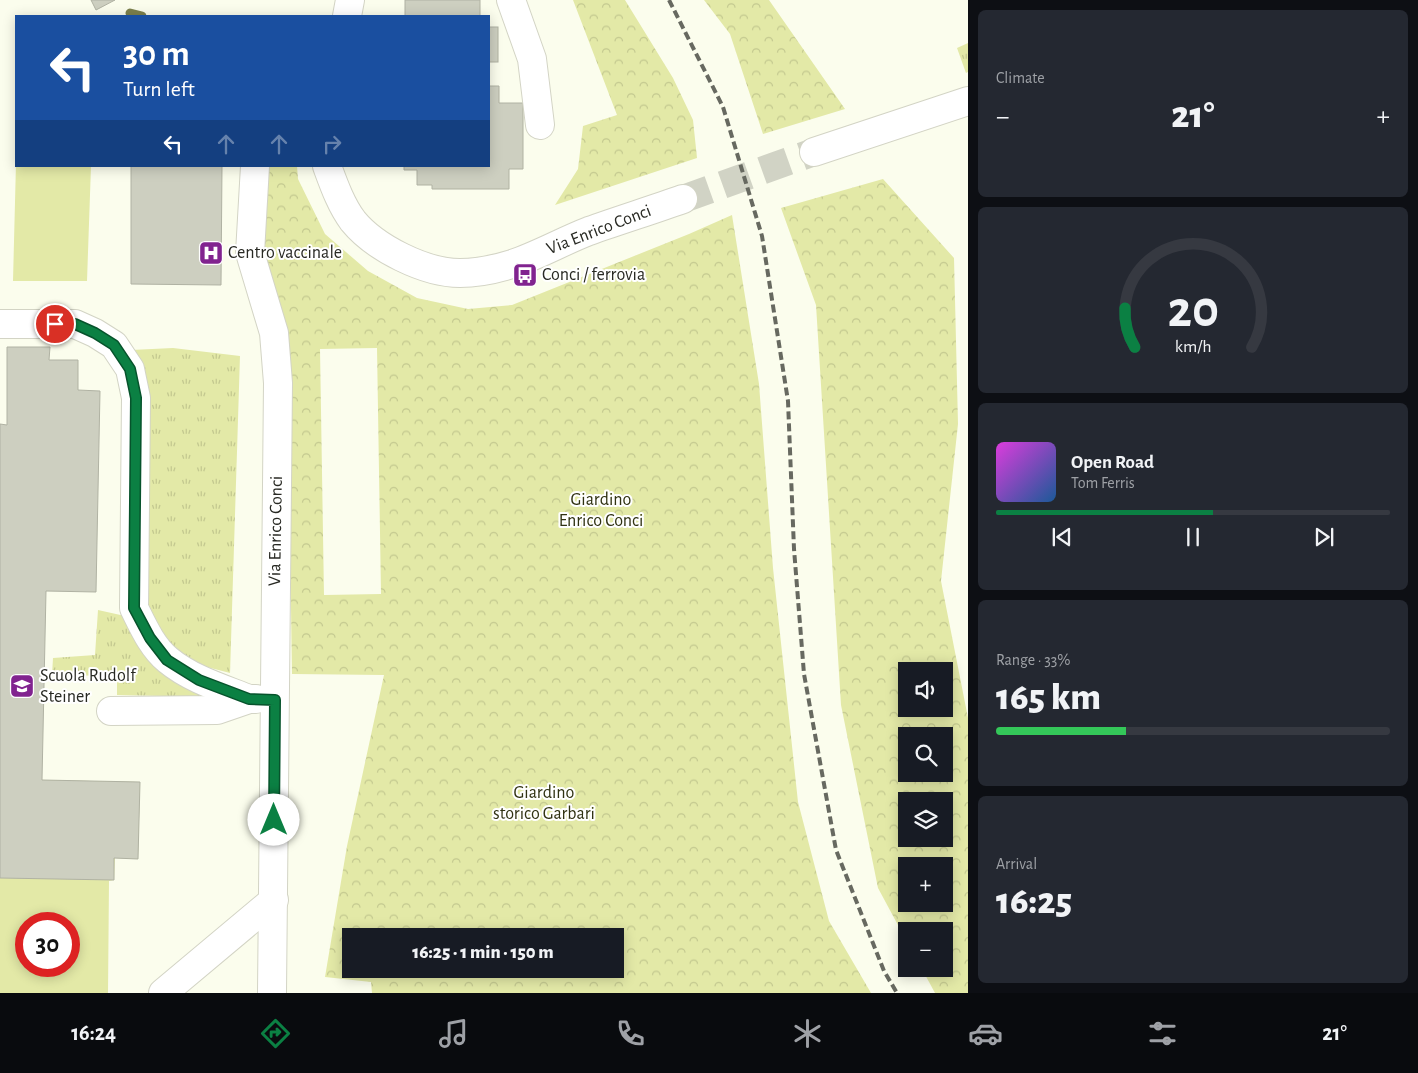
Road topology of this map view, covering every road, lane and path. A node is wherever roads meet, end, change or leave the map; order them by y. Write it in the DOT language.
graph roads {
  1 [pos="350,0"];
  2 [pos="511,0"];
  3 [pos="346,15"];
  4 [pos="968,101"];
  5 [pos="540,126"];
  6 [pos="814,152"];
  7 [pos="255,167"];
  8 [pos="327,167"];
  9 [pos="683,199"];
  10 [pos="0,324"];
  11 [pos="262,700"];
  12 [pos="111,712"];
  13 [pos="274,900"];
  14 [pos="163,993"];
  15 [pos="272,993"];
  1 -- 3 [label="street"];
  2 -- 5 [label="street"];
  4 -- 6 [label="street"];
  7 -- 11 [label="street, Via Enrico Conci"];
  8 -- 9 [label="street, Via Enrico Conci"];
  10 -- 11 [label="street"];
  11 -- 12 [label="street"];
  11 -- 13 [label="street, Via Enrico Conci"];
  13 -- 14 [label="street"];
  13 -- 15 [label="street, Via Enrico Conci"];
}
